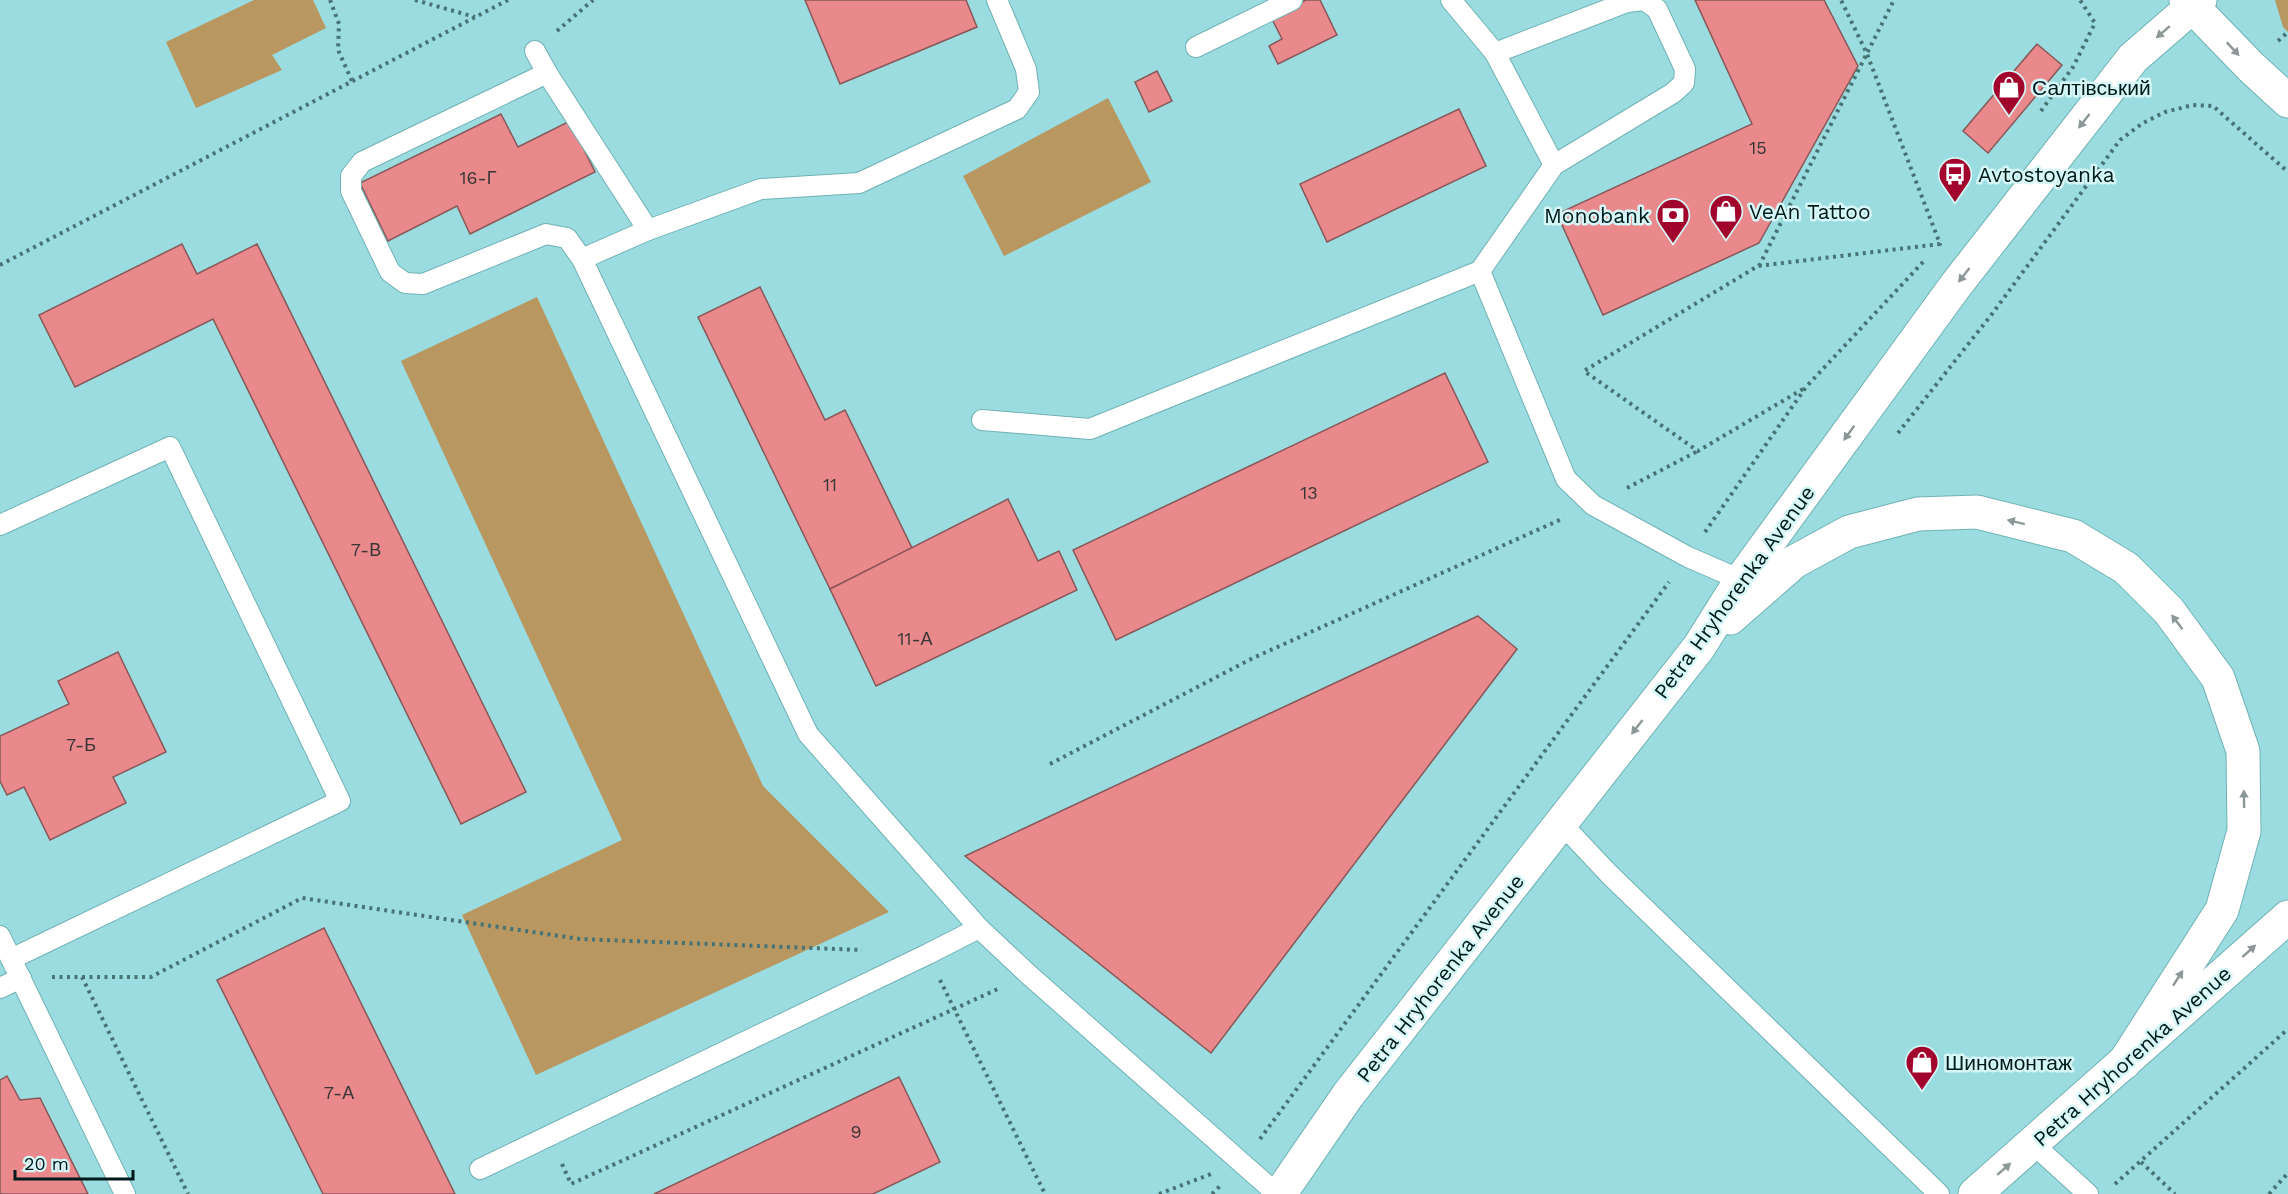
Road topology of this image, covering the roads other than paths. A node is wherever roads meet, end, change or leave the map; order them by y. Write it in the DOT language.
graph roads {
  1 [pos="997,0"];
  2 [pos="1292,0"];
  3 [pos="1451,0"];
  4 [pos="2193,2"];
  5 [pos="1196,47"];
  6 [pos="535,51"];
  7 [pos="1495,53"];
  8 [pos="547,73"];
  9 [pos="2288,101"];
  10 [pos="1554,165"];
  11 [pos="648,230"];
  12 [pos="582,259"];
  13 [pos="1480,271"];
  14 [pos="982,420"];
  15 [pos="0,525"];
  16 [pos="1741,580"];
  17 [pos="1703,640"];
  18 [pos="1561,823"];
  19 [pos="2288,917"];
  20 [pos="979,928"];
  21 [pos="0,936"];
  22 [pos="11,959"];
  23 [pos="21,978"];
  24 [pos="0,988"];
  25 [pos="2124,1063"];
  26 [pos="2033,1144"];
  27 [pos="480,1169"];
  28 [pos="125,1194"];
  29 [pos="1278,1194"];
  30 [pos="1939,1194"];
  31 [pos="1975,1194"];
  32 [pos="2088,1194"];
  1 -- 11 [label="lane"];
  2 -- 5 [label="lane"];
  3 -- 7 [label="lane"];
  4 -- 9 [label="main road, one-way"];
  4 -- 16 [label="main road, Petra Hryhorenka Avenue, one-way"];
  6 -- 8 [label="lane"];
  7 -- 10 [label="lane"];
  7 -- 10 [label="lane"];
  8 -- 11 [label="lane"];
  8 -- 12 [label="lane"];
  10 -- 13 [label="lane"];
  11 -- 12 [label="lane"];
  12 -- 20 [label="lane"];
  13 -- 14 [label="lane"];
  13 -- 16 [label="lane"];
  15 -- 22 [label="lane"];
  16 -- 17 [label="main road, Petra Hryhorenka Avenue"];
  17 -- 18 [label="main road, Petra Hryhorenka Avenue, one-way"];
  25 -- 17 [label="main road, one-way"];
  18 -- 29 [label="main road, Petra Hryhorenka Avenue"];
  18 -- 30 [label="lane"];
  25 -- 19 [label="main road, Petra Hryhorenka Avenue, one-way"];
  20 -- 27 [label="lane"];
  20 -- 29 [label="lane"];
  21 -- 22 [label="lane"];
  22 -- 23 [label="lane"];
  23 -- 24 [label="lane"];
  23 -- 28 [label="lane"];
  25 -- 26 [label="main road, Petra Hryhorenka Avenue"];
  31 -- 26 [label="main road, Petra Hryhorenka Avenue, one-way"];
  26 -- 32 [label="lane"];
}
